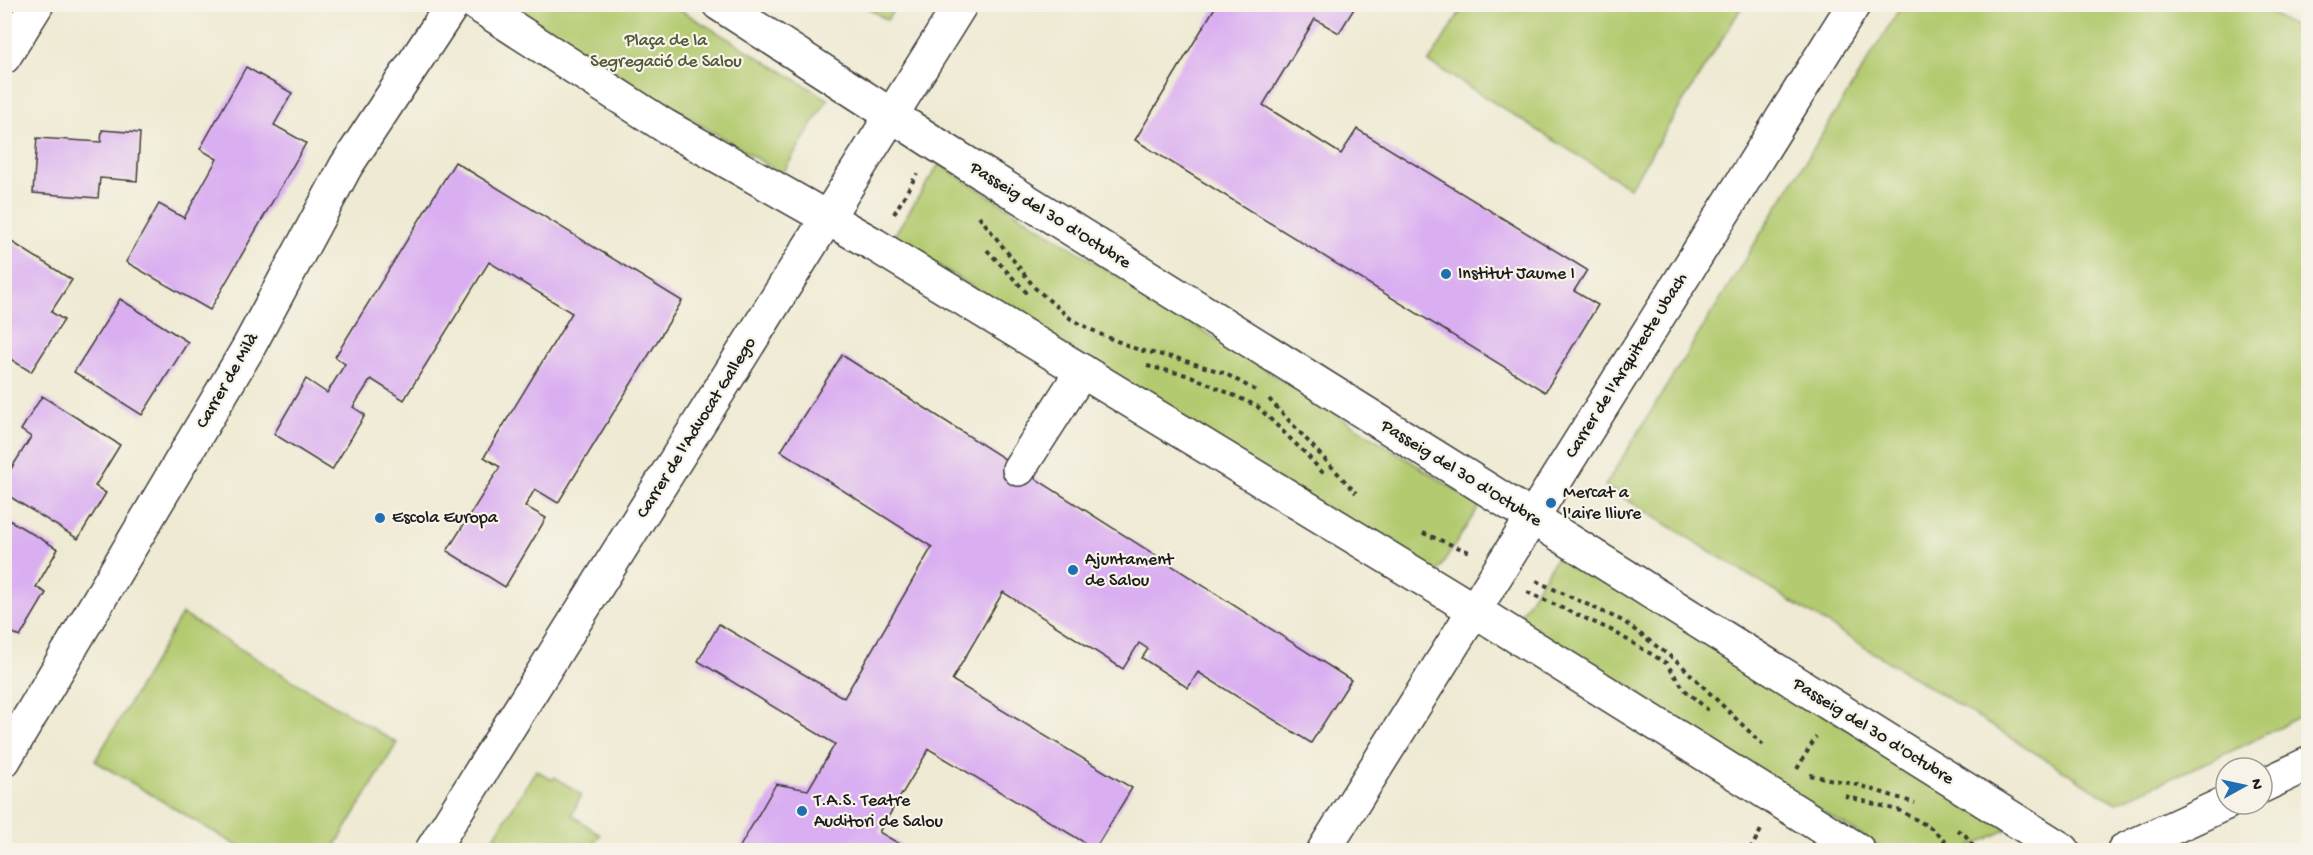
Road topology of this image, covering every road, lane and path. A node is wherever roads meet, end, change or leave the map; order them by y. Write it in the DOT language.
graph roads {
  1 [pos="37,4"];
  2 [pos="453,4"];
  3 [pos="476,4"];
  4 [pos="719,4"];
  5 [pos="961,4"];
  6 [pos="1854,4"];
  7 [pos="4,57"];
  8 [pos="891,116"];
  9 [pos="920,171"];
  10 [pos="974,209"];
  11 [pos="829,217"];
  12 [pos="890,220"];
  13 [pos="1082,371"];
  14 [pos="1260,393"];
  15 [pos="1268,398"];
  16 [pos="1019,469"];
  17 [pos="1356,494"];
  18 [pos="1531,518"];
  19 [pos="1421,533"];
  20 [pos="1502,566"];
  21 [pos="1474,610"];
  22 [pos="1822,728"];
  23 [pos="1770,749"];
  24 [pos="4,760"];
  25 [pos="1788,762"];
  26 [pos="2308,764"];
  27 [pos="1797,768"];
  28 [pos="1793,775"];
  29 [pos="2274,780"];
  30 [pos="1923,806"];
  31 [pos="2214,808"];
  32 [pos="1949,824"];
  33 [pos="432,850"];
  34 [pos="1324,850"];
  35 [pos="1858,850"];
  36 [pos="1976,850"];
  37 [pos="2062,850"];
  38 [pos="2124,850"];
  1 -- 7 [label="street"];
  2 -- 24 [label="street, Carrer de Milà"];
  3 -- 11 [label="street"];
  4 -- 8 [label="street"];
  5 -- 8 [label="street, Carrer de l'Advocat Gallego"];
  6 -- 18 [label="street, Carrer de l'Arquitecte Ubach"];
  8 -- 11 [label="street, Carrer de l'Advocat Gallego"];
  8 -- 18 [label="street, Passeig del 30 d'Octubre"];
  9 -- 12 [label="path"];
  10 -- 14 [label="path"];
  11 -- 13 [label="street"];
  11 -- 33 [label="street, Carrer de l'Advocat Gallego"];
  13 -- 16 [label="street"];
  13 -- 21 [label="street"];
  15 -- 17 [label="path"];
  18 -- 20 [label="street, Carrer de l'Arquitecte Ubach"];
  18 -- 37 [label="street, Passeig del 30 d'Octubre"];
  19 -- 20 [label="path"];
  20 -- 21 [label="street, Carrer de l'Arquitecte Ubach"];
  20 -- 23 [label="path"];
  21 -- 34 [label="street, Carrer de l'Arquitecte Ubach"];
  21 -- 35 [label="street"];
  22 -- 27 [label="path"];
  25 -- 27 [label="path"];
  26 -- 29 [label="street"];
  27 -- 28 [label="path"];
  27 -- 30 [label="path"];
  31 -- 38 [label="street"];
  32 -- 36 [label="path"];
}
